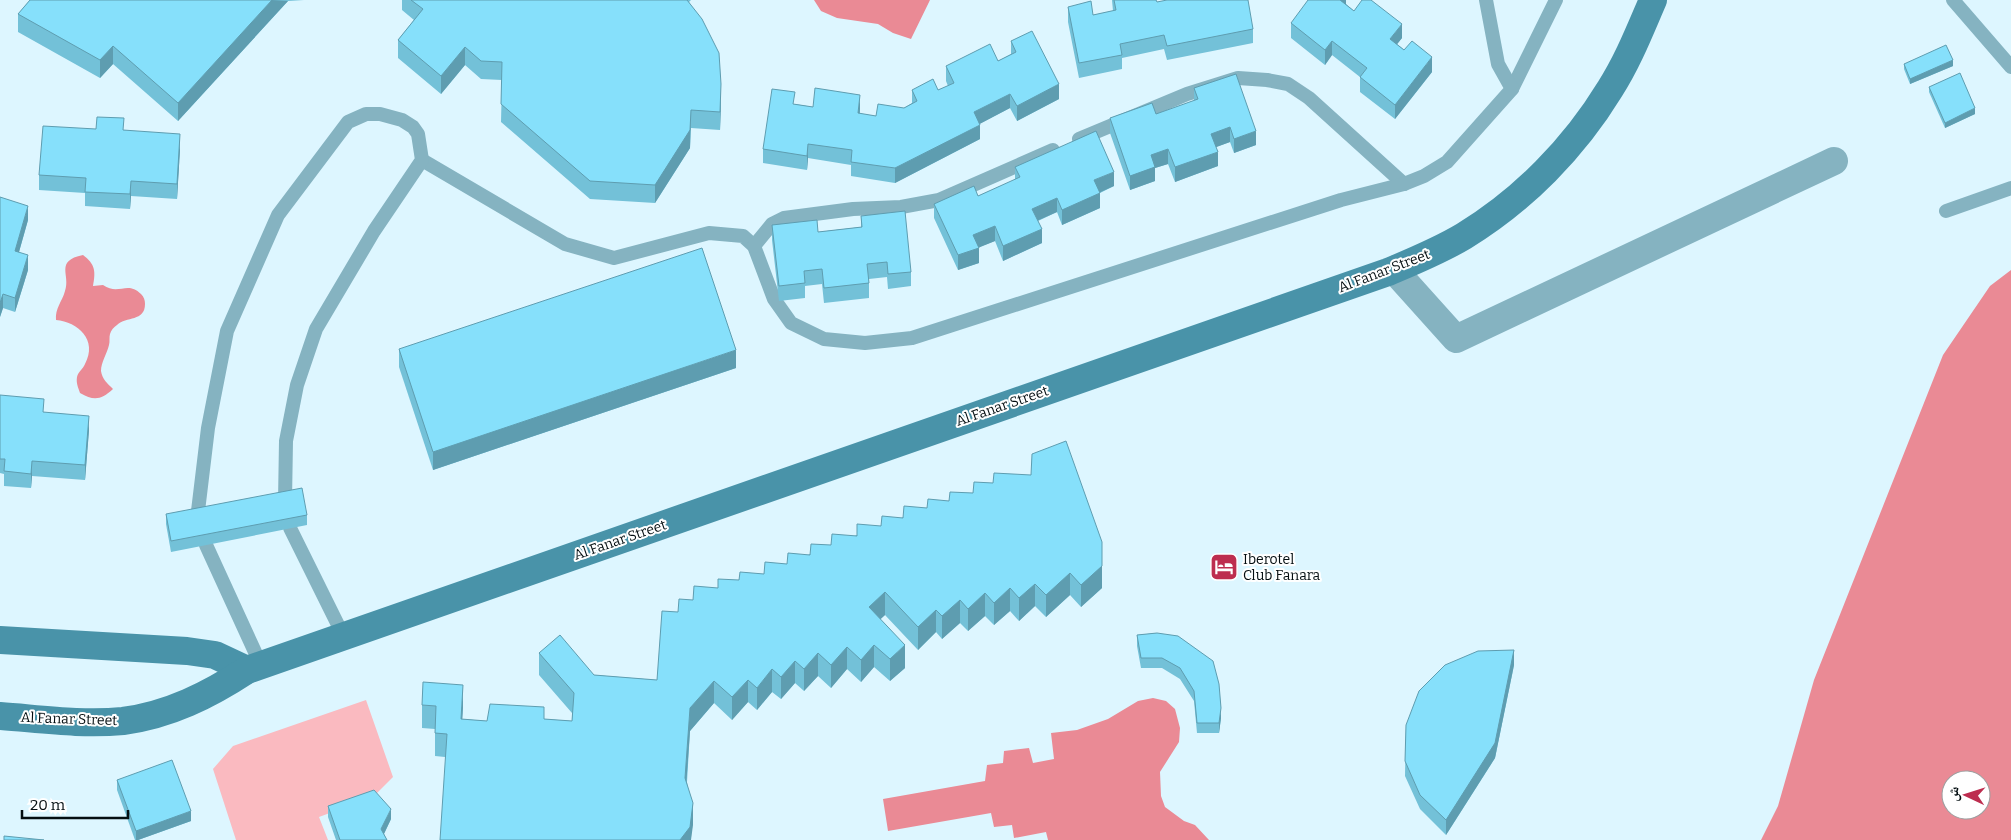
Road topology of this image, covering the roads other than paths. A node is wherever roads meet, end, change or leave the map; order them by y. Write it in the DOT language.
graph roads {
  1 [pos="1486,0"];
  2 [pos="1556,0"];
  3 [pos="1653,0"];
  4 [pos="1952,0"];
  5 [pos="2011,67"];
  6 [pos="1512,89"];
  7 [pos="422,160"];
  8 [pos="1834,161"];
  9 [pos="1404,184"];
  10 [pos="2011,188"];
  11 [pos="1946,212"];
  12 [pos="754,246"];
  13 [pos="1394,270"];
  14 [pos="285,501"];
  15 [pos="200,518"];
  16 [pos="290,528"];
  17 [pos="206,545"];
  18 [pos="344,637"];
  19 [pos="0,640"];
  20 [pos="254,668"];
  21 [pos="0,716"];
  1 -- 6 [label="lane"];
  2 -- 6 [label="lane"];
  3 -- 13 [label="street, Al Fanar Street"];
  4 -- 5 [label="lane"];
  6 -- 9 [label="lane"];
  7 -- 12 [label="lane"];
  7 -- 14 [label="lane"];
  7 -- 15 [label="lane"];
  8 -- 13 [label="street"];
  9 -- 12 [label="lane"];
  9 -- 12 [label="lane"];
  10 -- 11 [label="lane"];
  13 -- 18 [label="street, Al Fanar Street"];
  16 -- 18 [label="lane"];
  17 -- 20 [label="lane"];
  18 -- 20 [label="street, Al Fanar Street"];
  19 -- 20 [label="street"];
  20 -- 21 [label="street, Al Fanar Street"];
}
